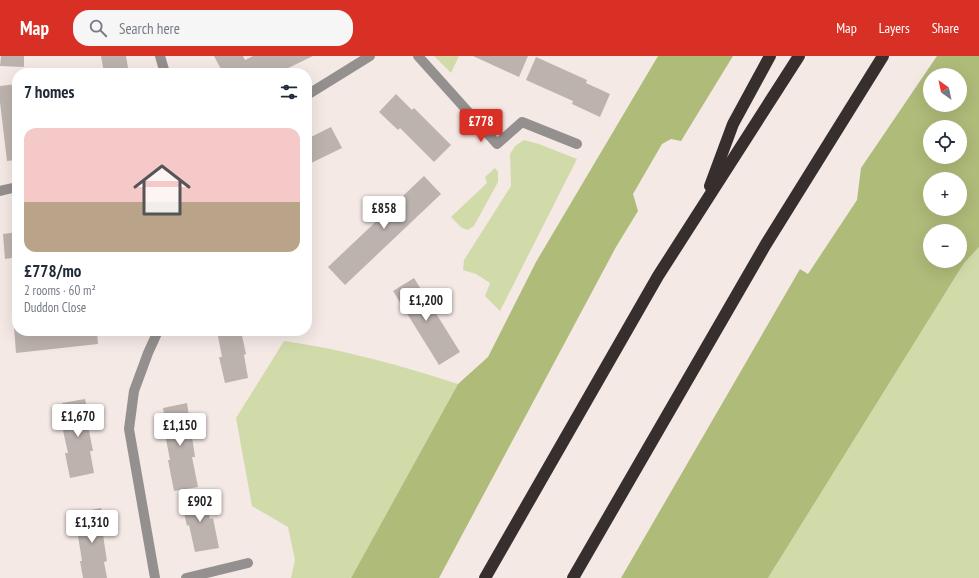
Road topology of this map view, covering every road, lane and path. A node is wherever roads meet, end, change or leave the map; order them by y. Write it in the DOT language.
graph roads {
  1 [pos="160,56"];
  2 [pos="370,56"];
  3 [pos="418,56"];
  4 [pos="770,56"];
  5 [pos="799,56"];
  6 [pos="883,56"];
  7 [pos="164,68"];
  8 [pos="312,92"];
  9 [pos="577,144"];
  10 [pos="12,189"];
  11 [pos="0,191"];
  12 [pos="701,209"];
  13 [pos="156,336"];
  14 [pos="248,563"];
  15 [pos="155,578"];
  16 [pos="186,578"];
  17 [pos="485,578"];
  18 [pos="573,578"];
  1 -- 7 [label="street"];
  2 -- 8 [label="street"];
  3 -- 9 [label="street"];
  4 -- 12 [label="highway"];
  5 -- 12 [label="highway"];
  6 -- 18 [label="highway"];
  10 -- 11 [label="street"];
  12 -- 17 [label="highway"];
  13 -- 15 [label="street"];
  14 -- 16 [label="street"];
}
